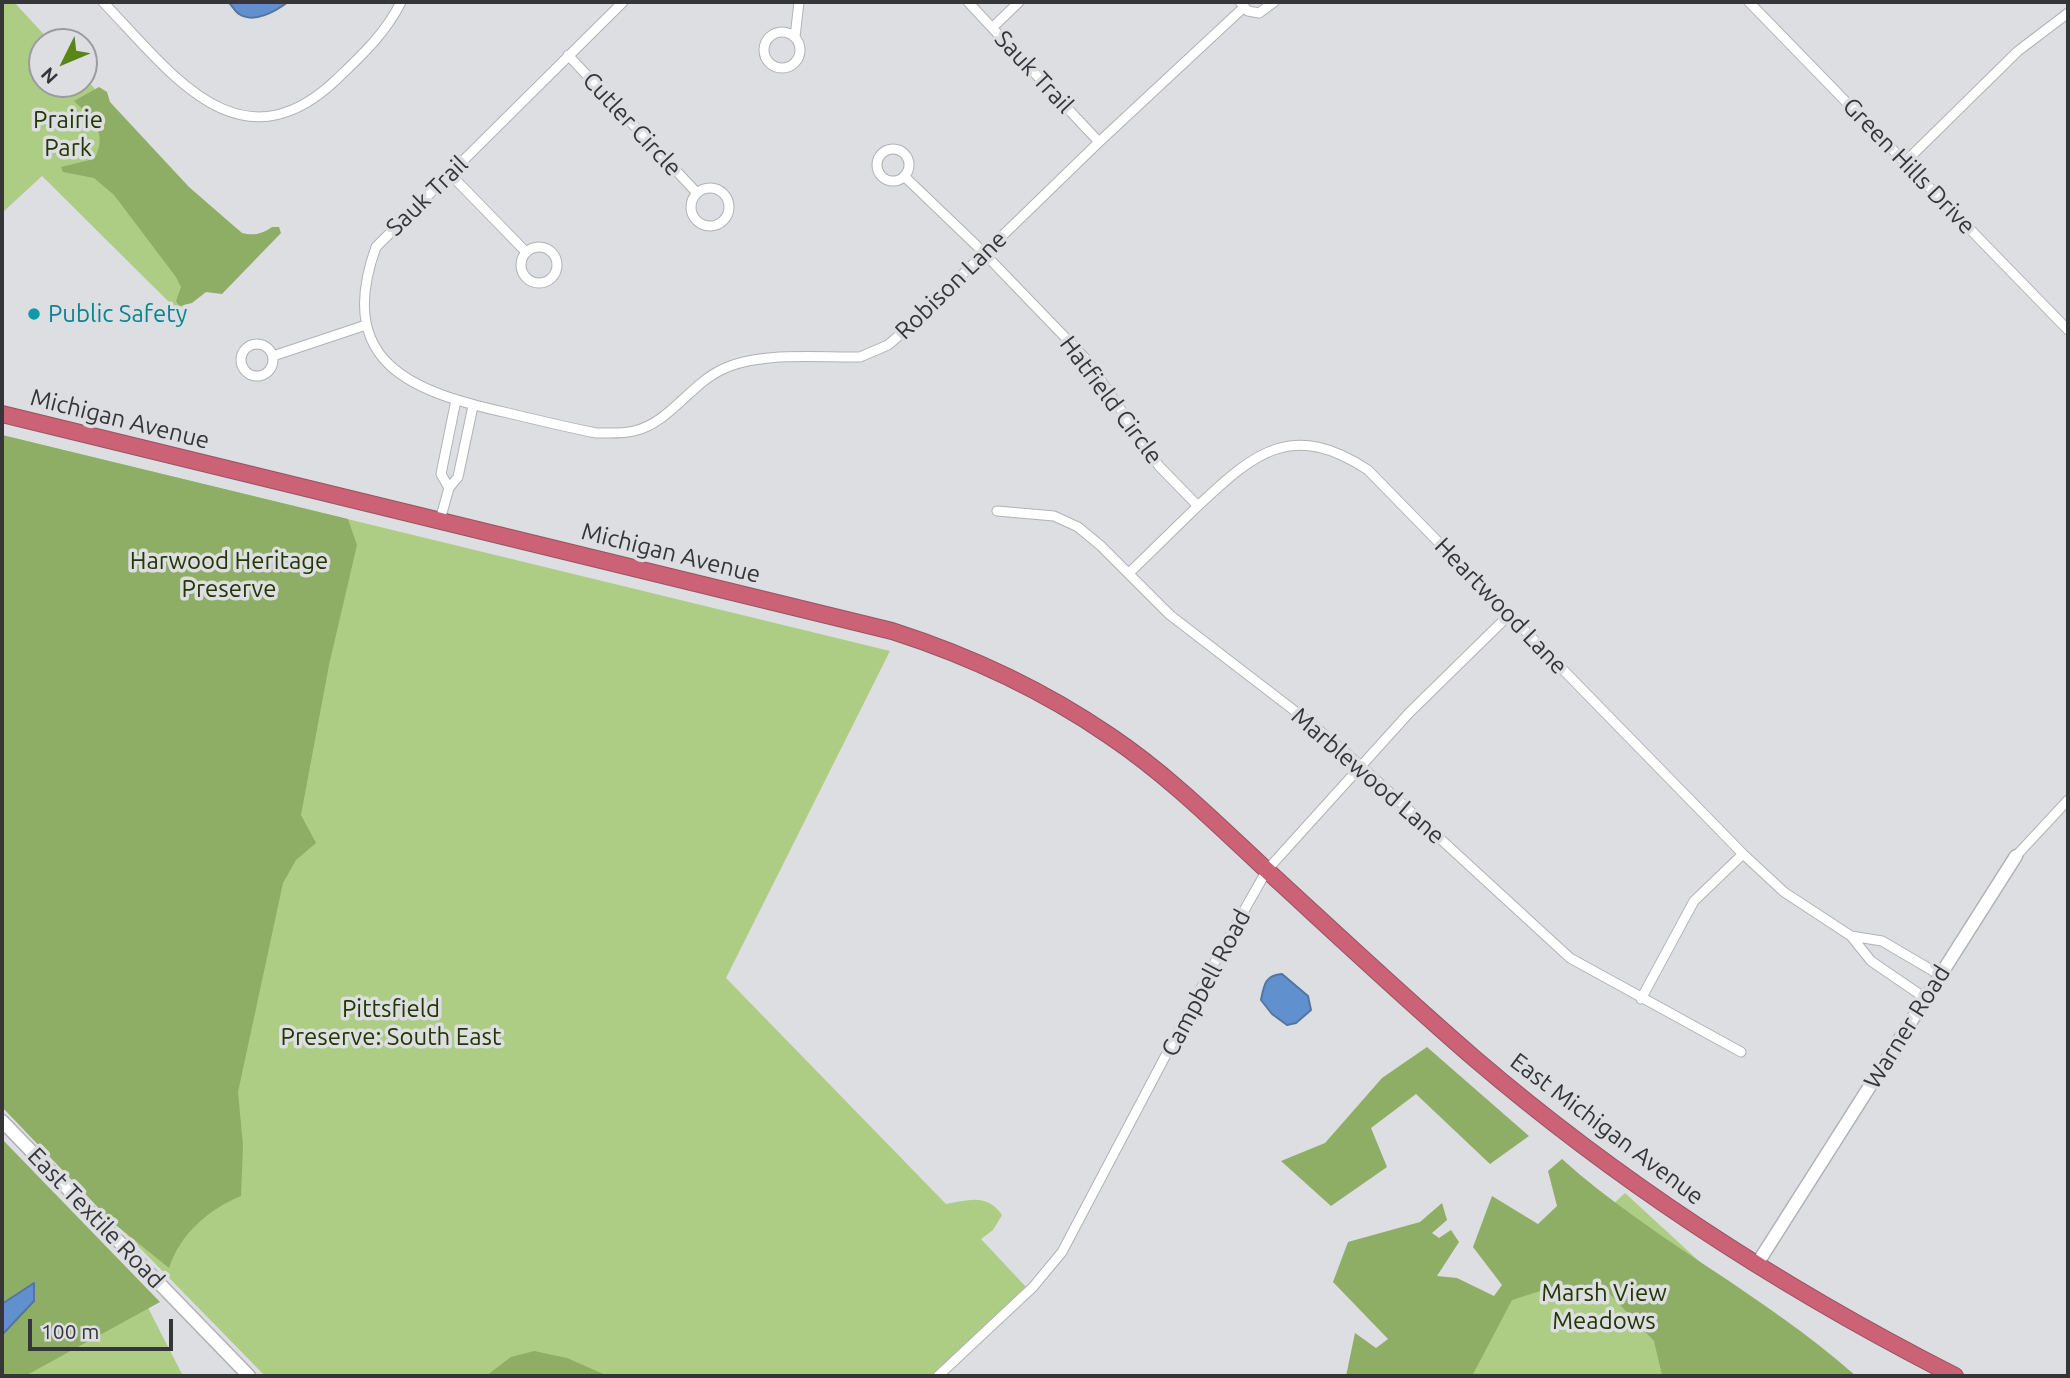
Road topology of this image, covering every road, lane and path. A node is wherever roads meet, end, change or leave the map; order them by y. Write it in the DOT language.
graph roads {
  1 [pos="103,2"];
  2 [pos="401,2"];
  3 [pos="623,2"];
  4 [pos="799,2"];
  5 [pos="968,2"];
  6 [pos="1019,2"];
  7 [pos="1273,2"];
  8 [pos="1749,2"];
  9 [pos="1242,5"];
  10 [pos="2068,13"];
  11 [pos="993,27"];
  12 [pos="796,37"];
  13 [pos="568,55"];
  14 [pos="1099,142"];
  15 [pos="1905,162"];
  16 [pos="450,174"];
  17 [pos="904,176"];
  18 [pos="697,193"];
  19 [pos="526,252"];
  20 [pos="985,254"];
  21 [pos="366,325"];
  22 [pos="2068,330"];
  23 [pos="273,356"];
  24 [pos="456,400"];
  25 [pos="473,406"];
  26 [pos="2,414"];
  27 [pos="449,488"];
  28 [pos="1198,506"];
  29 [pos="997,511"];
  30 [pos="440,520"];
  31 [pos="1129,573"];
  32 [pos="1510,614"];
  33 [pos="1361,766"];
  34 [pos="2068,800"];
  35 [pos="1743,854"];
  36 [pos="2016,856"];
  37 [pos="1267,870"];
  38 [pos="1851,936"];
  39 [pos="1940,975"];
  40 [pos="1925,998"];
  41 [pos="1641,999"];
  42 [pos="1741,1052"];
  43 [pos="2,1121"];
  44 [pos="1757,1264"];
  45 [pos="250,1376"];
  46 [pos="938,1376"];
  47 [pos="1955,1376"];
  1 -- 2 [label="street"];
  3 -- 13 [label="street, Sauk Trail"];
  4 -- 12 [label="street"];
  5 -- 11 [label="street, Sauk Trail"];
  6 -- 11 [label="street"];
  7 -- 9 [label="street, Robison Lane"];
  8 -- 15 [label="street, Green Hills Drive"];
  9 -- 14 [label="street, Robison Lane"];
  10 -- 15 [label="street"];
  11 -- 14 [label="street, Sauk Trail"];
  12 -- 12 [label="street"];
  13 -- 16 [label="street, Sauk Trail"];
  13 -- 18 [label="street, Cutler Circle"];
  14 -- 20 [label="street, Robison Lane"];
  15 -- 22 [label="street, Green Hills Drive"];
  16 -- 19 [label="street"];
  16 -- 21 [label="street, Sauk Trail"];
  17 -- 20 [label="street, Hatfield Circle"];
  18 -- 18 [label="street, Cutler Circle"];
  19 -- 19 [label="street"];
  20 -- 25 [label="street, Robison Lane"];
  20 -- 28 [label="street, Hatfield Circle"];
  21 -- 23 [label="street"];
  21 -- 24 [label="street, Sauk Trail"];
  24 -- 25 [label="street, Sauk Trail"];
  24 -- 27 [label="street"];
  25 -- 27 [label="street"];
  26 -- 30 [label="highway, Michigan Avenue"];
  27 -- 30 [label="street"];
  28 -- 31 [label="street, Heartwood Lane"];
  28 -- 32 [label="street, Heartwood Lane"];
  29 -- 31 [label="street, Marblewood Lane"];
  30 -- 37 [label="highway, Michigan Avenue"];
  31 -- 33 [label="street, Marblewood Lane"];
  32 -- 33 [label="street, Campbell Road"];
  32 -- 35 [label="street, Heartwood Lane"];
  33 -- 37 [label="street, Campbell Road"];
  33 -- 41 [label="street, Marblewood Lane"];
  34 -- 36 [label="street, Warner Road"];
  35 -- 38 [label="street, Heartwood Lane"];
  35 -- 41 [label="street"];
  36 -- 39 [label="street, Warner Road"];
  37 -- 44 [label="highway, East Michigan Avenue"];
  37 -- 46 [label="street, Campbell Road"];
  38 -- 39 [label="street, Heartwood Lane"];
  38 -- 40 [label="street, Heartwood Lane"];
  39 -- 40 [label="street, Warner Road"];
  40 -- 44 [label="street, Warner Road"];
  41 -- 42 [label="street, Marblewood Lane"];
  43 -- 45 [label="street, East Textile Road"];
  44 -- 47 [label="highway, East Michigan Avenue"];
}
